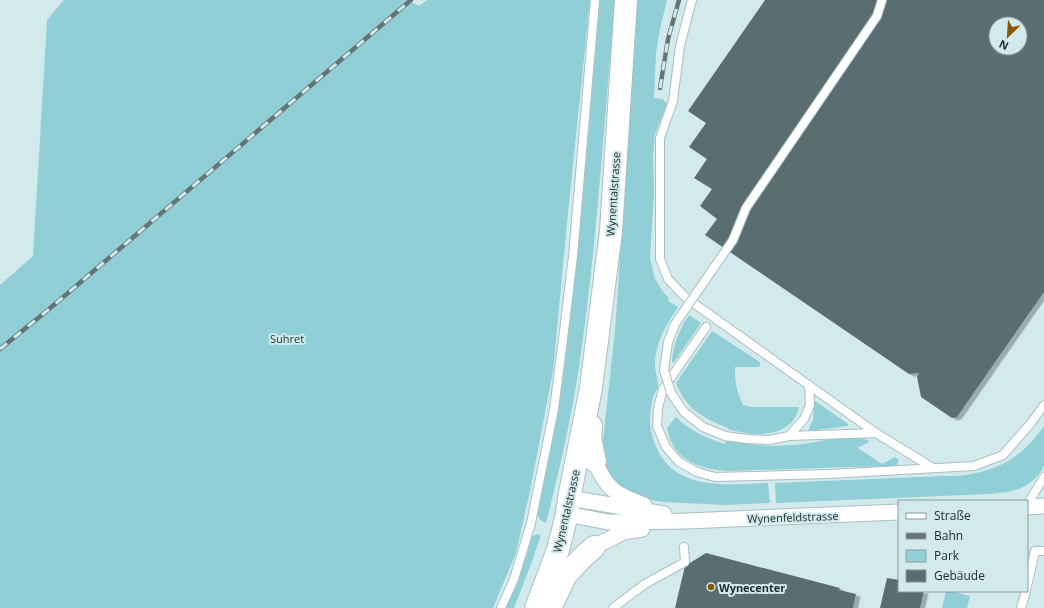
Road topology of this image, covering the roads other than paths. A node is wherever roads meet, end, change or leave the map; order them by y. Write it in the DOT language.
graph roads {
  1 [pos="595,0"];
  2 [pos="626,0"];
  3 [pos="692,0"];
  4 [pos="882,0"];
  5 [pos="706,327"];
  6 [pos="809,385"];
  7 [pos="591,388"];
  8 [pos="1044,405"];
  9 [pos="876,433"];
  10 [pos="789,436"];
  11 [pos="595,461"];
  12 [pos="933,468"];
  13 [pos="1044,477"];
  14 [pos="1028,504"];
  15 [pos="568,506"];
  16 [pos="1028,506"];
  17 [pos="1044,506"];
  18 [pos="898,512"];
  19 [pos="671,515"];
  20 [pos="686,521"];
  21 [pos="594,547"];
  22 [pos="684,548"];
  23 [pos="1040,551"];
  24 [pos="1028,583"];
  25 [pos="1026,592"];
  26 [pos="501,608"];
  27 [pos="536,608"];
  28 [pos="550,608"];
  29 [pos="613,608"];
  30 [pos="1022,608"];
  1 -- 26 [label="lane"];
  2 -- 7 [label="main road, Wynentalstrasse"];
  3 -- 6 [label="lane"];
  4 -- 10 [label="lane, bridge"];
  5 -- 12 [label="lane"];
  6 -- 9 [label="lane"];
  6 -- 10 [label="lane"];
  7 -- 11 [label="main road, Wynentalstrasse"];
  7 -- 15 [label="main road, Wynentalstrasse"];
  8 -- 12 [label="lane"];
  9 -- 10 [label="lane"];
  9 -- 12 [label="lane"];
  11 -- 19 [label="street, Wynenfeldstrasse"];
  13 -- 14 [label="lane"];
  15 -- 19 [label="street, Wynenfeldstrasse"];
  15 -- 20 [label="street, Wynenfeldstrasse"];
  15 -- 27 [label="main road, Wynentalstrasse"];
  16 -- 17 [label="street"];
  18 -- 20 [label="street, Wynenfeldstrasse"];
  19 -- 20 [label="street, Wynenfeldstrasse"];
  20 -- 21 [label="street, Wynenfeldstrasse"];
  21 -- 28 [label="main road"];
  22 -- 29 [label="lane"];
  23 -- 24 [label="lane"];
  25 -- 30 [label="lane"];
}
